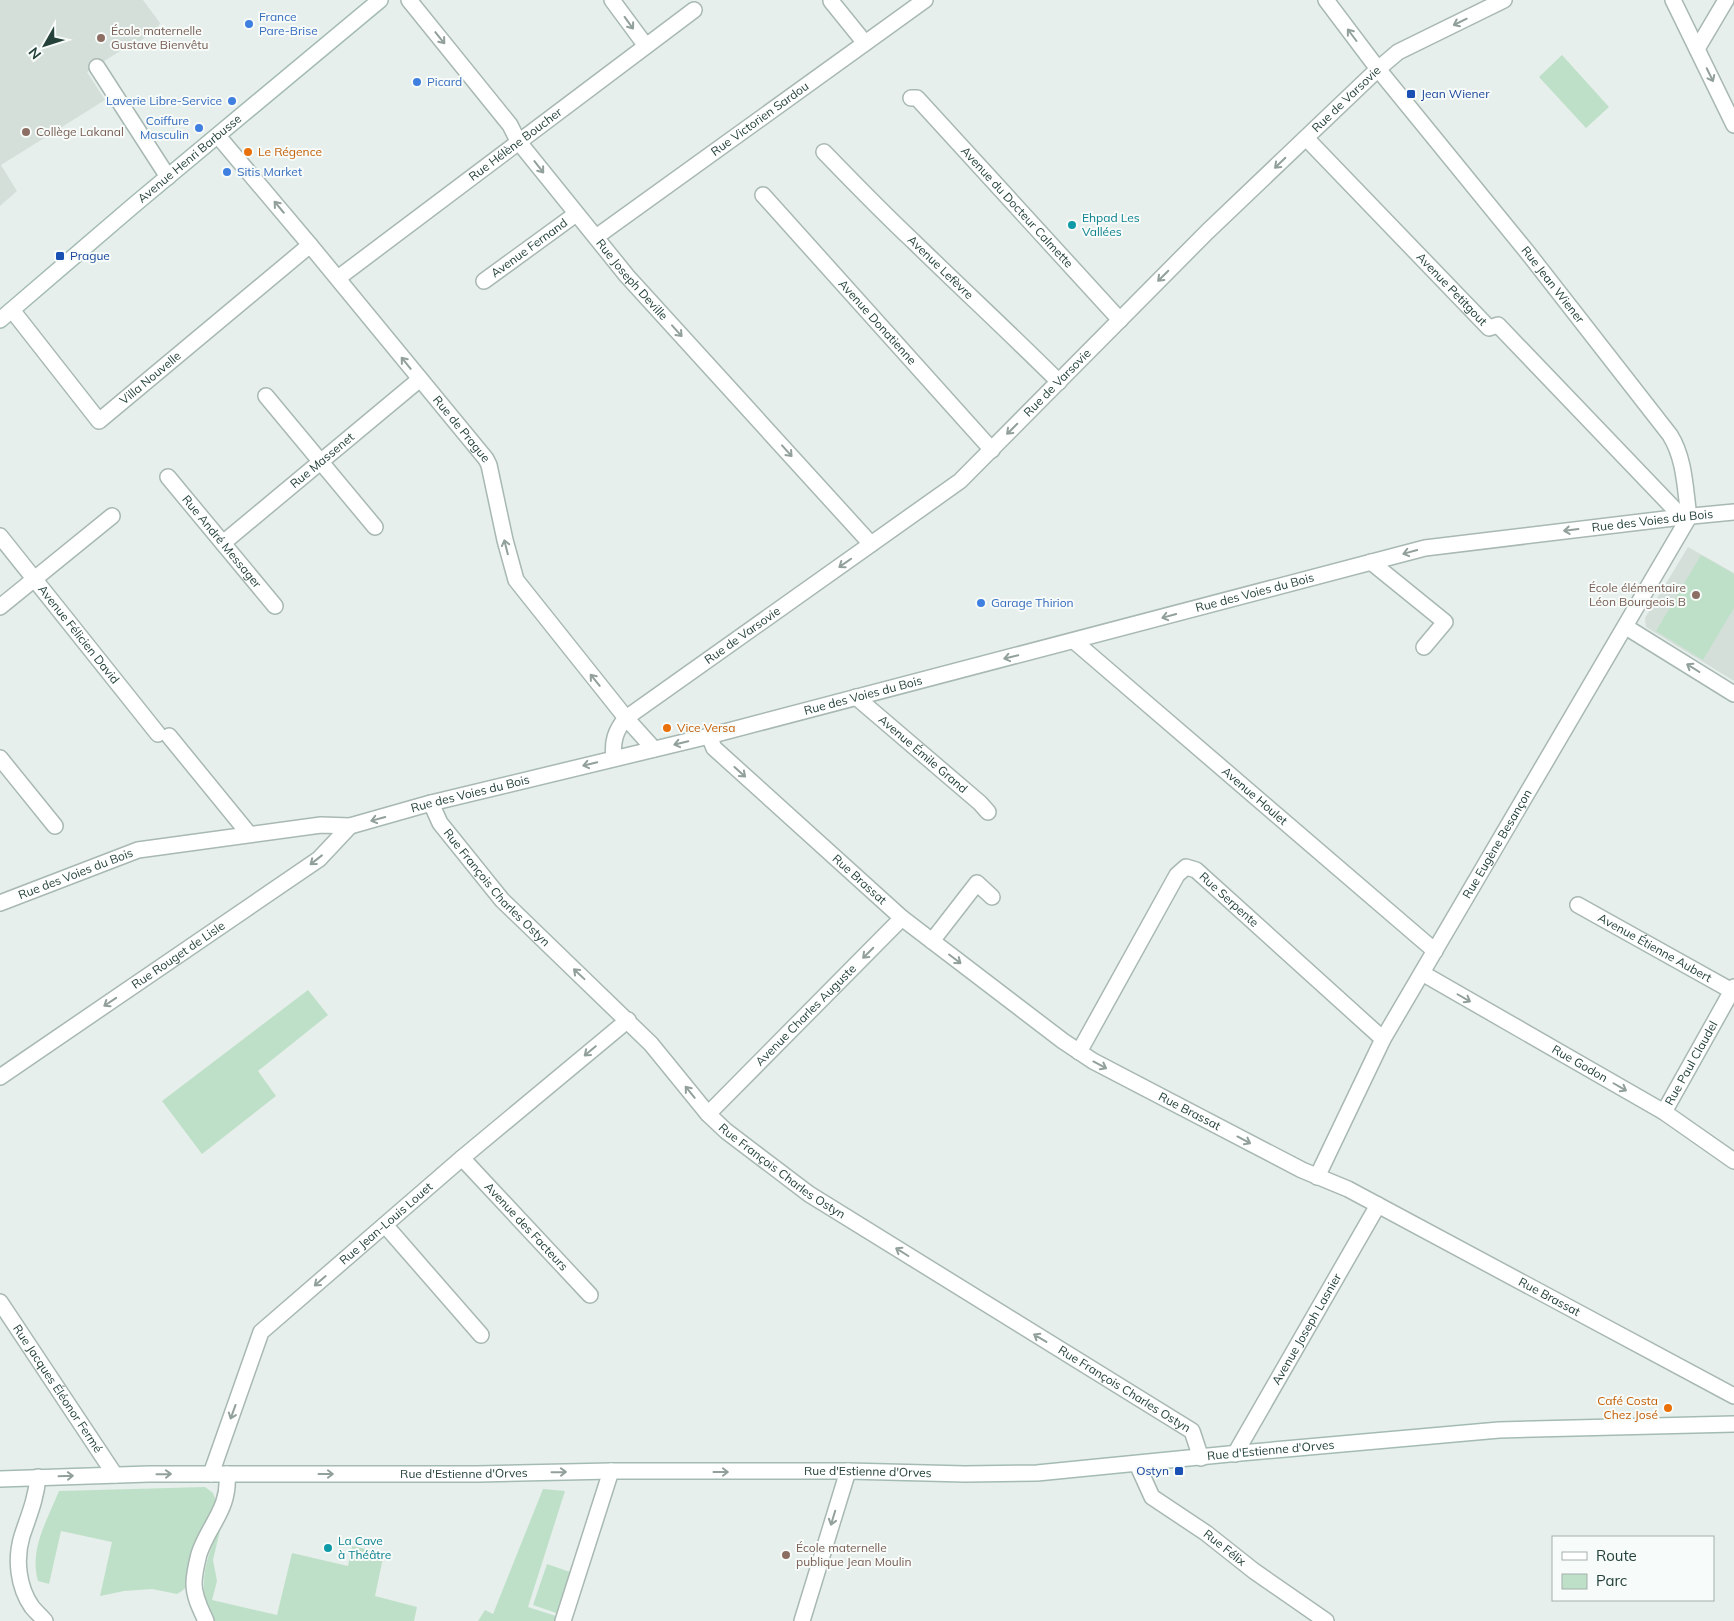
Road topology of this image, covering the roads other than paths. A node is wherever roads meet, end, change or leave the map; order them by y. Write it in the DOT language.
graph roads {
  1 [pos="409,0"];
  2 [pos="612,0"];
  3 [pos="925,0"];
  4 [pos="1326,0"];
  5 [pos="1504,0"];
  6 [pos="1673,0"];
  7 [pos="1726,0"];
  8 [pos="831,1"];
  9 [pos="371,3"];
  10 [pos="694,10"];
  11 [pos="865,43"];
  12 [pos="646,46"];
  13 [pos="1697,49"];
  14 [pos="97,67"];
  15 [pos="1378,69"];
  16 [pos="911,98"];
  17 [pos="1734,125"];
  18 [pos="218,136"];
  19 [pos="1306,138"];
  20 [pos="518,141"];
  21 [pos="824,152"];
  22 [pos="168,177"];
  23 [pos="763,195"];
  24 [pos="576,214"];
  25 [pos="596,237"];
  26 [pos="310,244"];
  27 [pos="338,278"];
  28 [pos="484,281"];
  29 [pos="12,310"];
  30 [pos="0,320"];
  31 [pos="1120,320"];
  32 [pos="420,379"];
  33 [pos="1059,382"];
  34 [pos="266,396"];
  35 [pos="992,450"];
  36 [pos="321,462"];
  37 [pos="168,477"];
  38 [pos="1734,512"];
  39 [pos="112,516"];
  40 [pos="1686,517"];
  41 [pos="375,527"];
  42 [pos="0,536"];
  43 [pos="223,543"];
  44 [pos="871,544"];
  45 [pos="1371,562"];
  46 [pos="34,578"];
  47 [pos="275,606"];
  48 [pos="0,607"];
  49 [pos="1626,627"];
  50 [pos="1074,641"];
  51 [pos="1424,647"];
  52 [pos="1734,694"];
  53 [pos="856,697"];
  54 [pos="626,718"];
  55 [pos="708,736"];
  56 [pos="654,749"];
  57 [pos="0,758"];
  58 [pos="614,758"];
  59 [pos="430,803"];
  60 [pos="988,812"];
  61 [pos="55,826"];
  62 [pos="350,826"];
  63 [pos="248,834"];
  64 [pos="992,897"];
  65 [pos="0,903"];
  66 [pos="1578,905"];
  67 [pos="902,918"];
  68 [pos="932,941"];
  69 [pos="1435,951"];
  70 [pos="1422,974"];
  71 [pos="1733,989"];
  72 [pos="628,1020"];
  73 [pos="1383,1039"];
  74 [pos="1079,1052"];
  75 [pos="0,1077"];
  76 [pos="1664,1112"];
  77 [pos="708,1114"];
  78 [pos="462,1158"];
  79 [pos="1734,1161"];
  80 [pos="1317,1177"];
  81 [pos="1378,1205"];
  82 [pos="385,1225"];
  83 [pos="590,1295"];
  84 [pos="0,1302"];
  85 [pos="481,1335"];
  86 [pos="1734,1396"];
  87 [pos="1734,1424"];
  88 [pos="1235,1454"];
  89 [pos="1201,1458"];
  90 [pos="1137,1464"];
  91 [pos="611,1471"];
  92 [pos="848,1471"];
  93 [pos="211,1474"];
  94 [pos="227,1474"];
  95 [pos="115,1475"];
  96 [pos="38,1477"];
  97 [pos="0,1479"];
  98 [pos="45,1621"];
  99 [pos="206,1621"];
  100 [pos="563,1621"];
  101 [pos="802,1621"];
  102 [pos="1326,1621"];
  1 -- 20 [label="street, Rue Joseph Deville, one-way"];
  2 -- 12 [label="street, one-way"];
  3 -- 11 [label="street, Rue Victorien Sardou"];
  15 -- 4 [label="street, Rue Jean Wiener, one-way"];
  5 -- 15 [label="street, Rue de Varsovie, one-way"];
  6 -- 13 [label="street"];
  7 -- 13 [label="street"];
  8 -- 11 [label="street"];
  9 -- 18 [label="street, Avenue Henri Barbusse"];
  10 -- 12 [label="street, Rue Hélène Boucher"];
  11 -- 25 [label="street, Rue Victorien Sardou"];
  12 -- 20 [label="street, Rue Hélène Boucher"];
  13 -- 17 [label="street, one-way"];
  14 -- 22 [label="street"];
  15 -- 19 [label="street, Rue de Varsovie"];
  15 -- 40 [label="street, Rue Jean Wiener"];
  16 -- 31 [label="street, Avenue du Docteur Calmette"];
  18 -- 22 [label="street, Avenue Henri Barbusse"];
  26 -- 18 [label="street, Rue de Prague, one-way"];
  19 -- 31 [label="street, Rue de Varsovie, one-way"];
  19 -- 40 [label="street, Avenue Petitgout"];
  20 -- 24 [label="street, Rue Joseph Deville, one-way"];
  20 -- 27 [label="street, Rue Hélène Boucher"];
  21 -- 33 [label="street, Avenue Lefèvre"];
  22 -- 29 [label="street, Avenue Henri Barbusse"];
  23 -- 35 [label="street, Avenue Donatienne"];
  24 -- 25 [label="street, Rue Joseph Deville"];
  24 -- 28 [label="street, Avenue Fernand"];
  25 -- 44 [label="street, Rue Joseph Deville, one-way"];
  26 -- 27 [label="street, Rue de Prague"];
  26 -- 29 [label="street, Villa Nouvelle"];
  32 -- 27 [label="street, Rue de Prague, one-way"];
  29 -- 30 [label="street, Avenue Henri Barbusse"];
  31 -- 33 [label="street, Rue de Varsovie"];
  32 -- 36 [label="street, Rue Massenet"];
  54 -- 32 [label="street, Rue de Prague, one-way"];
  33 -- 35 [label="street, Rue de Varsovie, one-way"];
  34 -- 36 [label="street"];
  35 -- 44 [label="street, Rue de Varsovie"];
  36 -- 41 [label="street"];
  36 -- 43 [label="street, Rue Massenet"];
  37 -- 43 [label="street, Rue André Messager"];
  38 -- 40 [label="street, Rue des Voies du Bois"];
  39 -- 46 [label="street"];
  40 -- 45 [label="street, Rue des Voies du Bois, one-way"];
  40 -- 49 [label="street, Rue Eugène Besançon"];
  42 -- 46 [label="street, Avenue Félicien David"];
  43 -- 47 [label="street, Rue André Messager"];
  44 -- 54 [label="street, Rue de Varsovie, one-way"];
  45 -- 50 [label="street, Rue des Voies du Bois, one-way"];
  45 -- 51 [label="street"];
  46 -- 48 [label="street"];
  46 -- 63 [label="street, Avenue Félicien David"];
  52 -- 49 [label="street, one-way"];
  49 -- 69 [label="street, Rue Eugène Besançon"];
  50 -- 53 [label="street, Rue des Voies du Bois, one-way"];
  50 -- 69 [label="street, Avenue Houlet"];
  53 -- 55 [label="street, Rue des Voies du Bois"];
  53 -- 60 [label="street, Avenue Émile Grand"];
  54 -- 56 [label="street, Rue de Prague"];
  54 -- 58 [label="street, Rue de Varsovie"];
  55 -- 56 [label="street, Rue des Voies du Bois, one-way"];
  55 -- 67 [label="street, Rue Brassat, one-way"];
  56 -- 58 [label="street, Rue des Voies du Bois"];
  57 -- 61 [label="street"];
  58 -- 59 [label="street, Rue des Voies du Bois, one-way"];
  59 -- 62 [label="street, Rue des Voies du Bois, one-way"];
  72 -- 59 [label="street, Rue François Charles Ostyn, one-way"];
  62 -- 63 [label="street, Rue des Voies du Bois"];
  62 -- 75 [label="street, Rue Rouget de Lisle, one-way"];
  63 -- 65 [label="street, Rue des Voies du Bois"];
  64 -- 68 [label="street"];
  66 -- 71 [label="street, Avenue Étienne Aubert"];
  67 -- 68 [label="street, Rue Brassat"];
  67 -- 77 [label="street, Avenue Charles Auguste, one-way"];
  68 -- 74 [label="street, Rue Brassat, one-way"];
  69 -- 70 [label="street, Rue Eugène Besançon"];
  70 -- 73 [label="street, Rue Eugène Besançon"];
  70 -- 76 [label="street, Rue Godon, one-way"];
  71 -- 76 [label="street, Rue Paul Claudel"];
  77 -- 72 [label="street, Rue François Charles Ostyn, one-way"];
  72 -- 78 [label="street, Rue Jean-Louis Louet, one-way"];
  73 -- 74 [label="street, Rue Serpente"];
  73 -- 80 [label="street, Rue Eugène Besançon"];
  74 -- 80 [label="street, Rue Brassat, one-way"];
  76 -- 79 [label="street, Rue Godon"];
  89 -- 77 [label="street, Rue François Charles Ostyn, one-way"];
  78 -- 82 [label="street, Rue Jean-Louis Louet"];
  78 -- 83 [label="street, Avenue des Facteurs"];
  80 -- 81 [label="street, Rue Brassat"];
  81 -- 86 [label="street, Rue Brassat"];
  81 -- 88 [label="street, Avenue Joseph Lasnier"];
  82 -- 85 [label="street"];
  82 -- 93 [label="street, Rue Jean-Louis Louet, one-way"];
  84 -- 95 [label="street, Rue Jacques Éléonor Fermé"];
  87 -- 88 [label="street, Rue d'Estienne d'Orves"];
  88 -- 89 [label="street, Rue d'Estienne d'Orves"];
  89 -- 90 [label="street, Rue d'Estienne d'Orves"];
  90 -- 92 [label="street, Rue d'Estienne d'Orves"];
  90 -- 102 [label="street, Rue Félix"];
  91 -- 92 [label="street, Rue d'Estienne d'Orves, one-way"];
  94 -- 91 [label="street, Rue d'Estienne d'Orves, one-way"];
  91 -- 100 [label="street"];
  92 -- 101 [label="street, one-way"];
  93 -- 94 [label="street, Rue d'Estienne d'Orves"];
  95 -- 93 [label="street, Rue d'Estienne d'Orves, one-way"];
  94 -- 99 [label="street"];
  96 -- 95 [label="street, Rue d'Estienne d'Orves, one-way"];
  96 -- 97 [label="street, Rue d'Estienne d'Orves"];
  96 -- 98 [label="street"];
}
